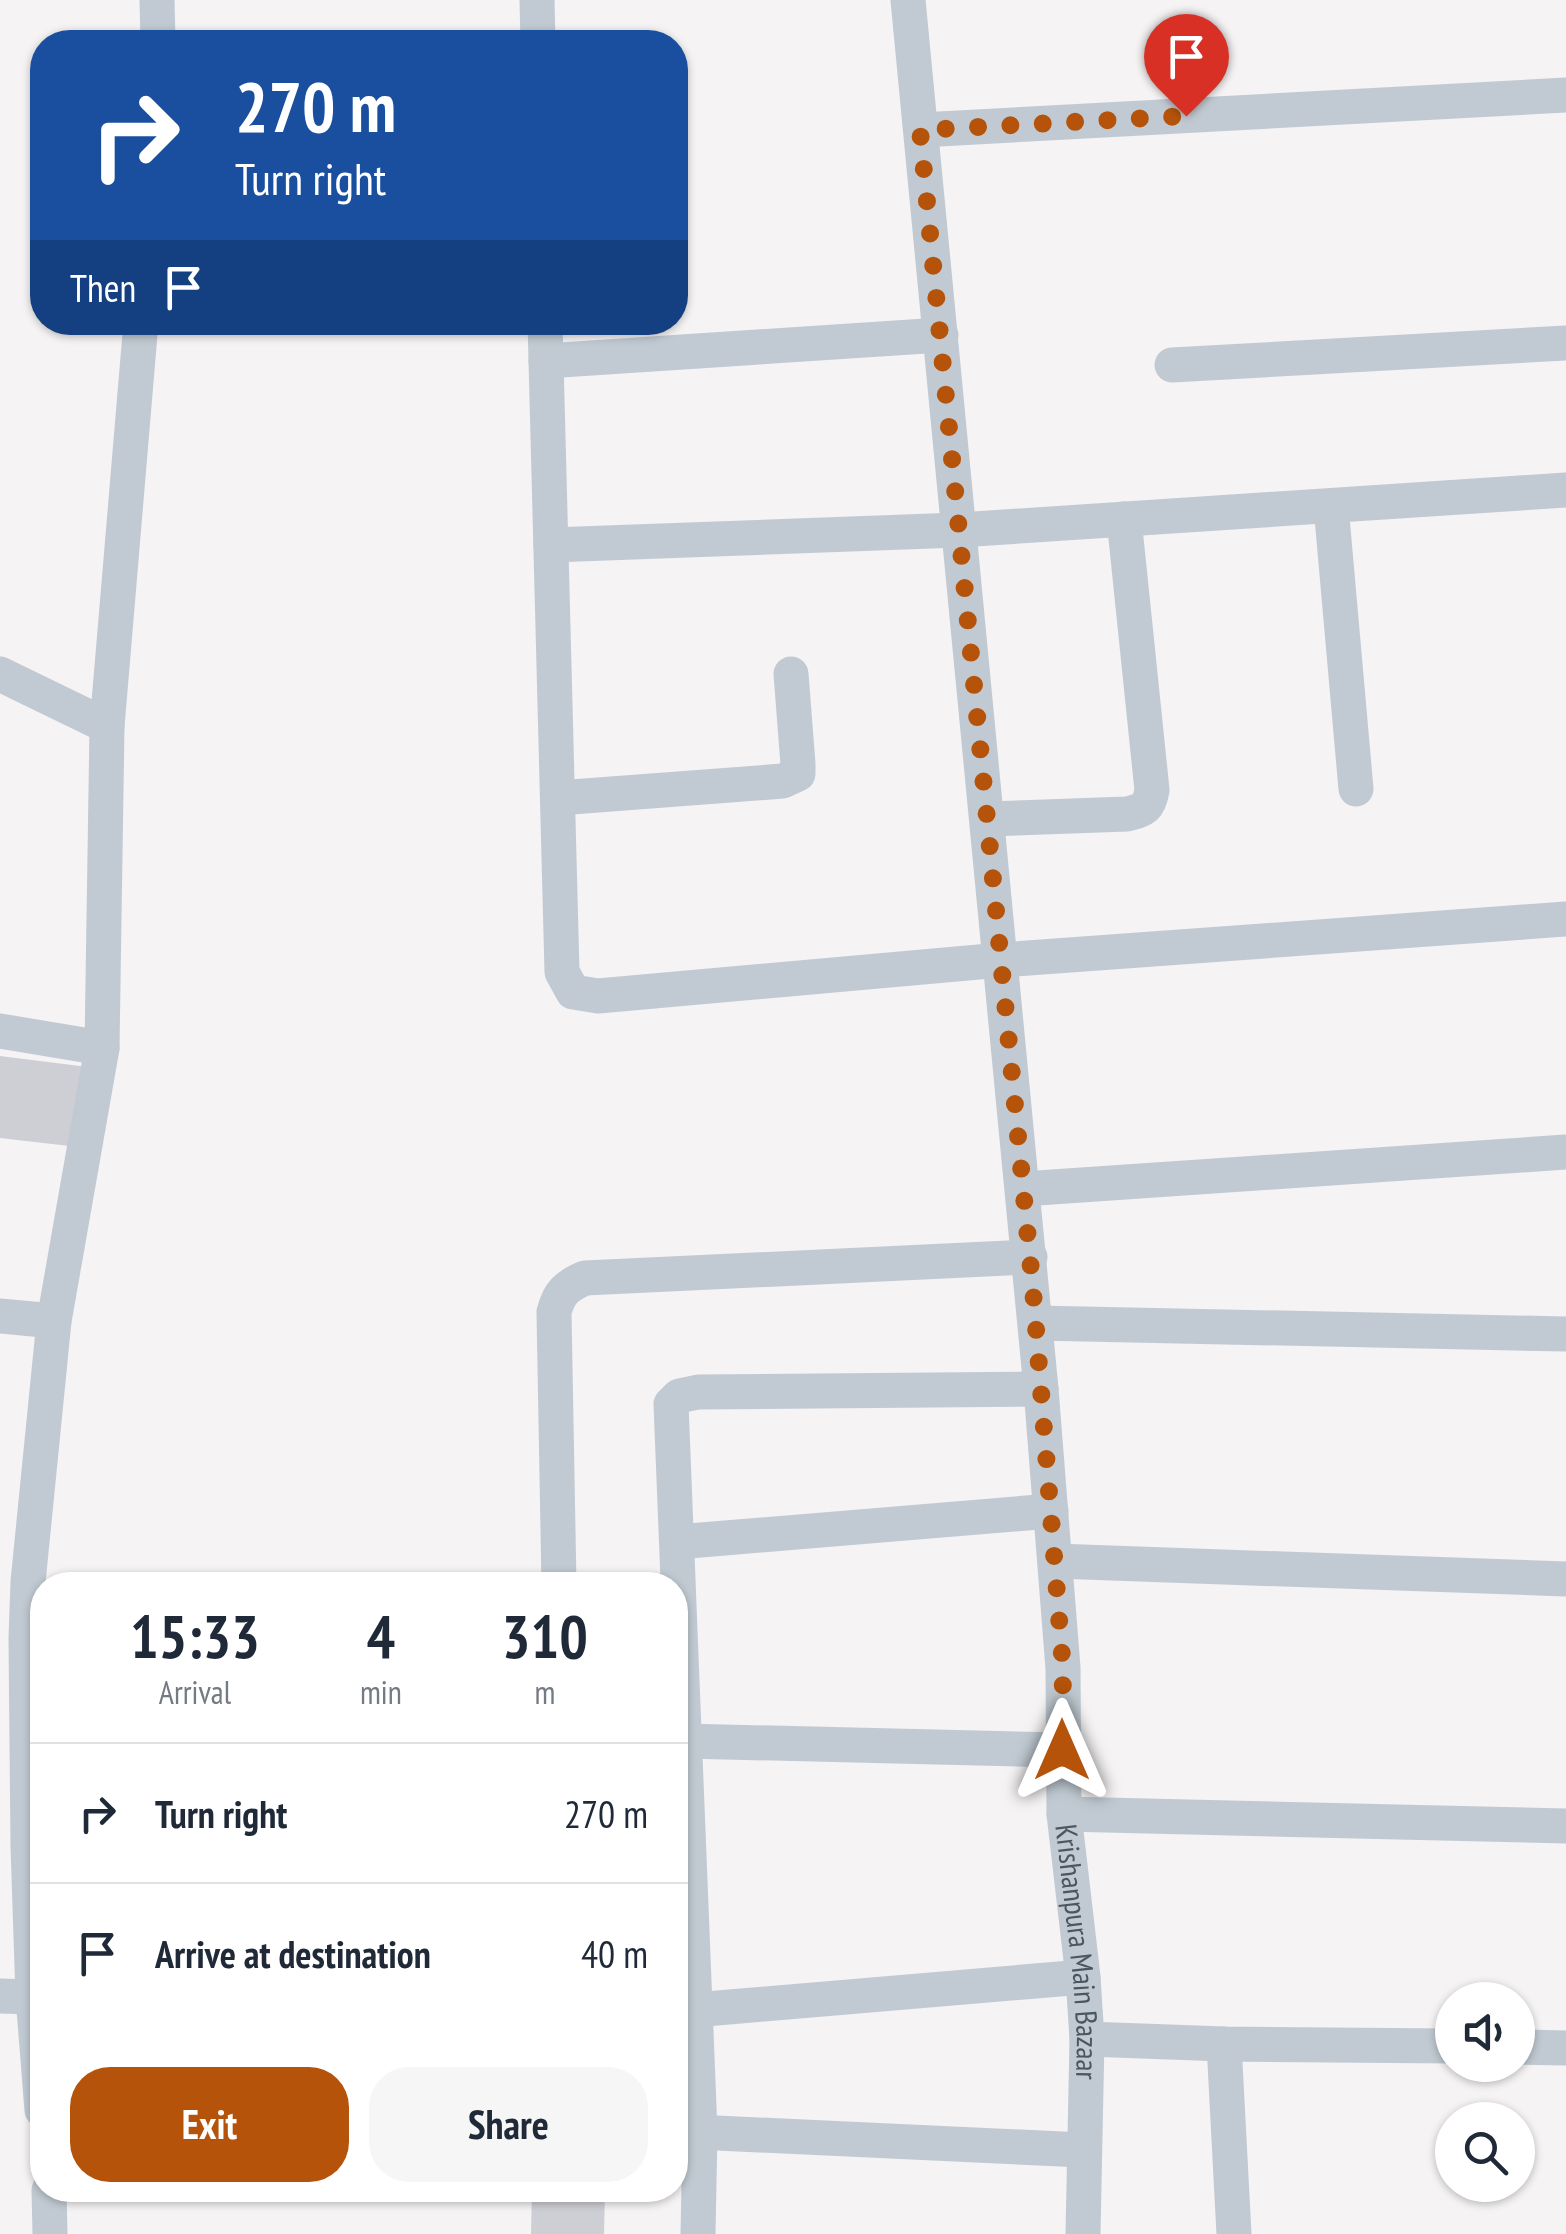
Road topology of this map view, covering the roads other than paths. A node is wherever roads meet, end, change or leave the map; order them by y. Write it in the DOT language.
graph roads {
  1 [pos="157,0"];
  2 [pos="536,0"];
  3 [pos="908,0"];
  4 [pos="158,30"];
  5 [pos="537,30"];
  6 [pos="1566,95"];
  7 [pos="920,130"];
  8 [pos="140,335"];
  9 [pos="545,335"];
  10 [pos="940,335"];
  11 [pos="1566,343"];
  12 [pos="546,361"];
  13 [pos="1172,364"];
  14 [pos="1566,490"];
  15 [pos="1331,506"];
  16 [pos="1124,519"];
  17 [pos="960,530"];
  18 [pos="551,545"];
  19 [pos="0,674"];
  20 [pos="791,674"];
  21 [pos="106,726"];
  22 [pos="1356,789"];
  23 [pos="558,798"];
  24 [pos="988,818"];
  25 [pos="1566,919"];
  26 [pos="1001,960"];
  27 [pos="0,1031"];
  28 [pos="102,1048"];
  29 [pos="1566,1152"];
  30 [pos="1024,1190"];
  31 [pos="1030,1257"];
  32 [pos="0,1316"];
  33 [pos="54,1321"];
  34 [pos="1036,1323"];
  35 [pos="1566,1334"];
  36 [pos="1041,1389"];
  37 [pos="1050,1512"];
  38 [pos="676,1542"];
  39 [pos="1054,1561"];
  40 [pos="559,1572"];
  41 [pos="677,1572"];
  42 [pos="1566,1579"];
  43 [pos="14,1581"];
  44 [pos="688,1741"];
  45 [pos="1062,1750"];
  46 [pos="1064,1814"];
  47 [pos="1566,1826"];
  48 [pos="688,1849"];
  49 [pos="1083,1977"];
  50 [pos="27,1986"];
  51 [pos="694,2010"];
  52 [pos="1087,2038"];
  53 [pos="1224,2044"];
  54 [pos="1435,2046"];
  55 [pos="1535,2047"];
  56 [pos="1566,2048"];
  57 [pos="688,2132"];
  58 [pos="1083,2150"];
  59 [pos="49,2202"];
  60 [pos="50,2234"];
  61 [pos="698,2234"];
  62 [pos="1083,2234"];
  63 [pos="1234,2234"];
  1 -- 4 [label="street"];
  2 -- 5 [label="street"];
  3 -- 7 [label="street, Krishanpura Main Bazaar"];
  6 -- 7 [label="street"];
  7 -- 10 [label="street, Krishanpura Main Bazaar"];
  8 -- 21 [label="street"];
  9 -- 12 [label="street"];
  10 -- 12 [label="street"];
  10 -- 17 [label="street, Krishanpura Main Bazaar"];
  11 -- 13 [label="street"];
  12 -- 18 [label="street"];
  14 -- 15 [label="street"];
  15 -- 16 [label="street"];
  15 -- 22 [label="street"];
  16 -- 17 [label="street"];
  16 -- 24 [label="street"];
  17 -- 18 [label="street"];
  17 -- 24 [label="street, Krishanpura Main Bazaar"];
  18 -- 23 [label="street"];
  19 -- 21 [label="street"];
  20 -- 23 [label="street"];
  21 -- 28 [label="street"];
  23 -- 26 [label="street"];
  24 -- 26 [label="street, Krishanpura Main Bazaar"];
  25 -- 26 [label="street"];
  26 -- 30 [label="street, Krishanpura Main Bazaar"];
  27 -- 28 [label="street"];
  28 -- 33 [label="street"];
  29 -- 30 [label="street"];
  30 -- 31 [label="street, Krishanpura Main Bazaar"];
  31 -- 34 [label="street, Krishanpura Main Bazaar"];
  31 -- 40 [label="street"];
  32 -- 33 [label="street"];
  33 -- 43 [label="street"];
  34 -- 35 [label="street"];
  34 -- 36 [label="street, Krishanpura Main Bazaar"];
  36 -- 37 [label="street, Krishanpura Main Bazaar"];
  36 -- 38 [label="street"];
  37 -- 38 [label="street"];
  37 -- 39 [label="street, Krishanpura Main Bazaar"];
  38 -- 41 [label="street"];
  39 -- 42 [label="street"];
  39 -- 45 [label="street, Krishanpura Main Bazaar"];
  43 -- 50 [label="street"];
  44 -- 45 [label="street"];
  45 -- 46 [label="street, Krishanpura Main Bazaar"];
  46 -- 47 [label="street"];
  46 -- 49 [label="street, Krishanpura Main Bazaar"];
  48 -- 51 [label="street"];
  49 -- 51 [label="street"];
  49 -- 52 [label="street, Krishanpura Main Bazaar"];
  51 -- 57 [label="street"];
  52 -- 53 [label="street"];
  52 -- 58 [label="street, Krishanpura Main Bazaar"];
  53 -- 54 [label="street"];
  53 -- 63 [label="street"];
  55 -- 56 [label="street"];
  57 -- 58 [label="street"];
  57 -- 61 [label="street"];
  58 -- 62 [label="street, Krishanpura Main Bazaar"];
  59 -- 60 [label="street"];
}
